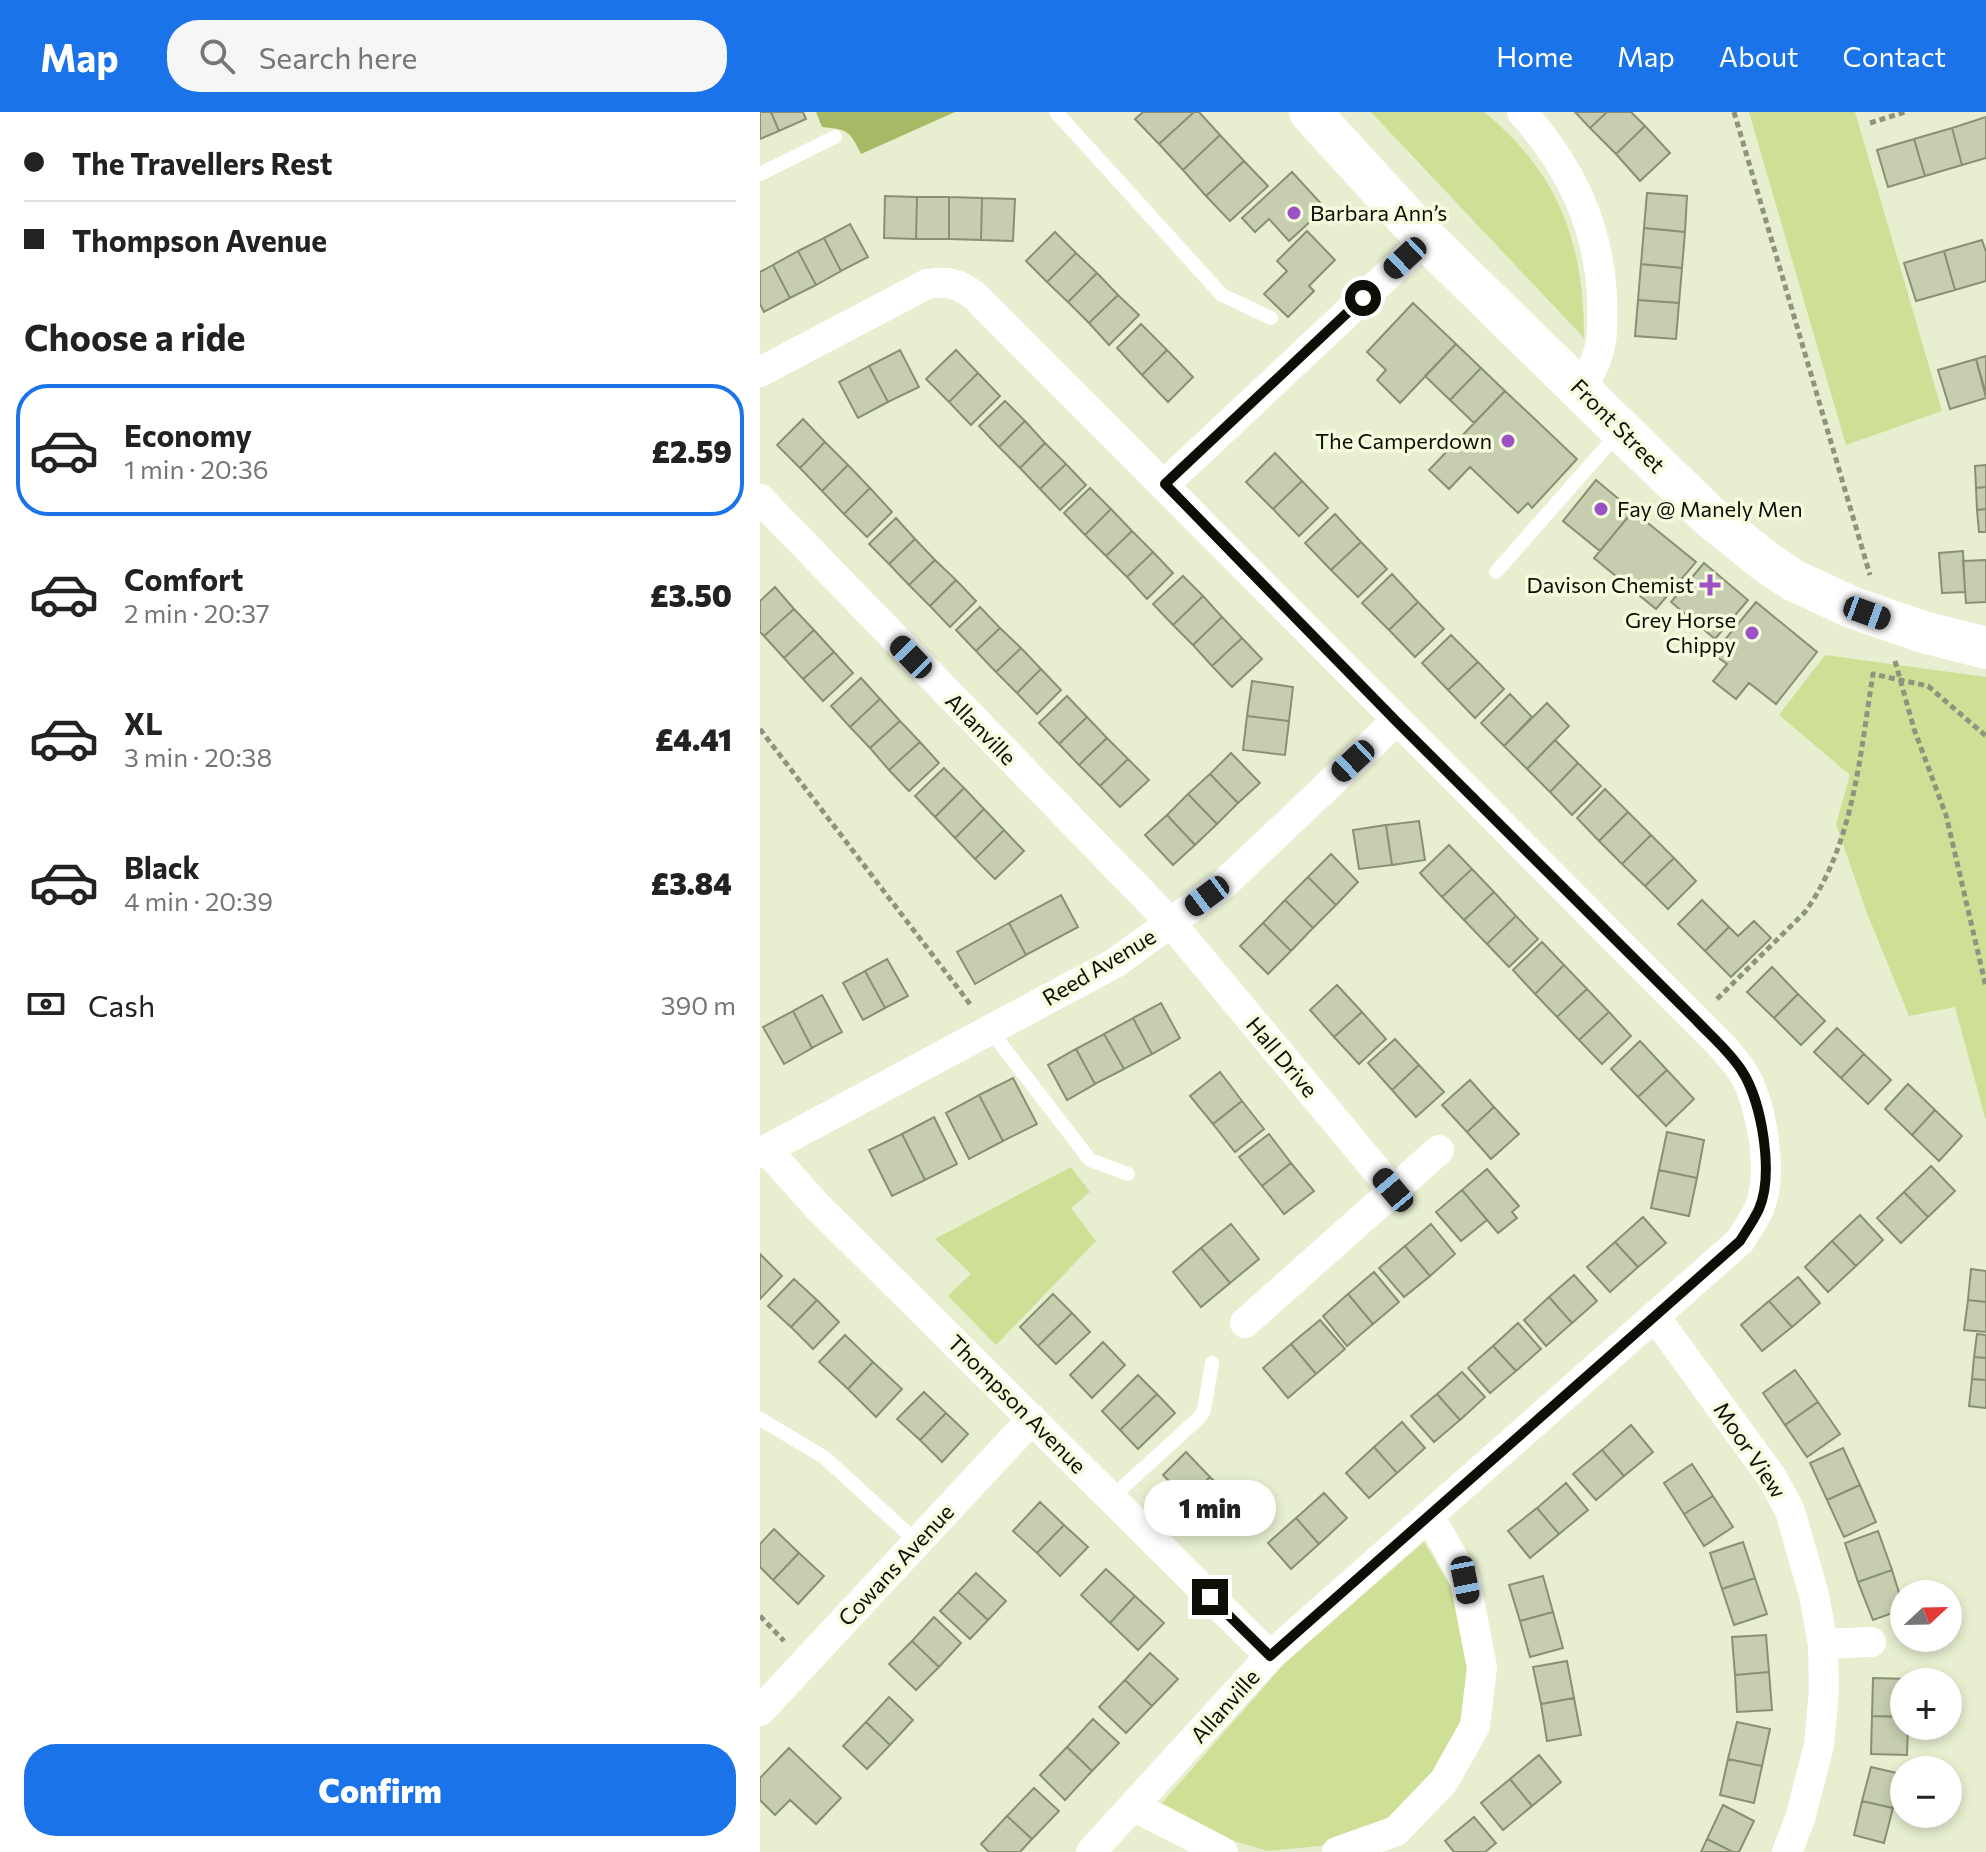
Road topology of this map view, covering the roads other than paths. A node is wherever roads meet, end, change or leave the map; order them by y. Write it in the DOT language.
graph roads {
  1 [pos="1056,112"];
  2 [pos="1310,112"];
  3 [pos="1522,112"];
  4 [pos="835,137"];
  5 [pos="760,174"];
  6 [pos="1426,239"];
  7 [pos="1271,318"];
  8 [pos="760,372"];
  9 [pos="1582,390"];
  10 [pos="1621,429"];
  11 [pos="1165,484"];
  12 [pos="760,499"];
  13 [pos="1496,572"];
  14 [pos="1986,648"];
  15 [pos="1396,721"];
  16 [pos="1171,923"];
  17 [pos="990,1030"];
  18 [pos="1439,1150"];
  19 [pos="763,1152"];
  20 [pos="1128,1174"];
  21 [pos="1393,1190"];
  22 [pos="1656,1318"];
  23 [pos="1245,1323"];
  24 [pos="1212,1363"];
  25 [pos="760,1419"];
  26 [pos="1032,1419"];
  27 [pos="1111,1498"];
  28 [pos="1429,1515"];
  29 [pos="918,1543"];
  30 [pos="1871,1642"];
  31 [pos="1823,1644"];
  32 [pos="1270,1656"];
  33 [pos="760,1711"];
  34 [pos="1133,1806"];
  35 [pos="1091,1852"];
  36 [pos="1223,1852"];
  37 [pos="1337,1852"];
  38 [pos="1787,1852"];
  1 -- 7 [label="lane"];
  2 -- 6 [label="main road, Front Street"];
  3 -- 9 [label="street"];
  4 -- 5 [label="lane"];
  6 -- 9 [label="main road, Front Street"];
  6 -- 11 [label="street"];
  8 -- 11 [label="street, Allanville"];
  9 -- 10 [label="main road, Front Street"];
  10 -- 13 [label="lane"];
  10 -- 14 [label="main road, Front Street"];
  11 -- 15 [label="street, Allanville"];
  12 -- 16 [label="street, Allanville"];
  15 -- 16 [label="street, Reed Avenue"];
  15 -- 22 [label="street, Allanville"];
  16 -- 17 [label="street, Reed Avenue"];
  16 -- 21 [label="street, Hall Drive"];
  17 -- 19 [label="street, Reed Avenue"];
  17 -- 20 [label="lane"];
  18 -- 21 [label="street"];
  19 -- 26 [label="street, Thompson Avenue"];
  21 -- 23 [label="street"];
  22 -- 28 [label="street, Allanville"];
  22 -- 31 [label="street, Moor View"];
  24 -- 27 [label="lane"];
  25 -- 29 [label="lane"];
  26 -- 27 [label="street, Thompson Avenue"];
  26 -- 29 [label="street, Cowans Avenue"];
  27 -- 32 [label="street, Thompson Avenue"];
  28 -- 32 [label="street, Allanville"];
  28 -- 37 [label="street"];
  29 -- 33 [label="street, Cowans Avenue"];
  30 -- 31 [label="street"];
  31 -- 38 [label="street, Moor View"];
  32 -- 34 [label="street, Allanville"];
  34 -- 35 [label="street, Allanville"];
  34 -- 36 [label="street"];
}
